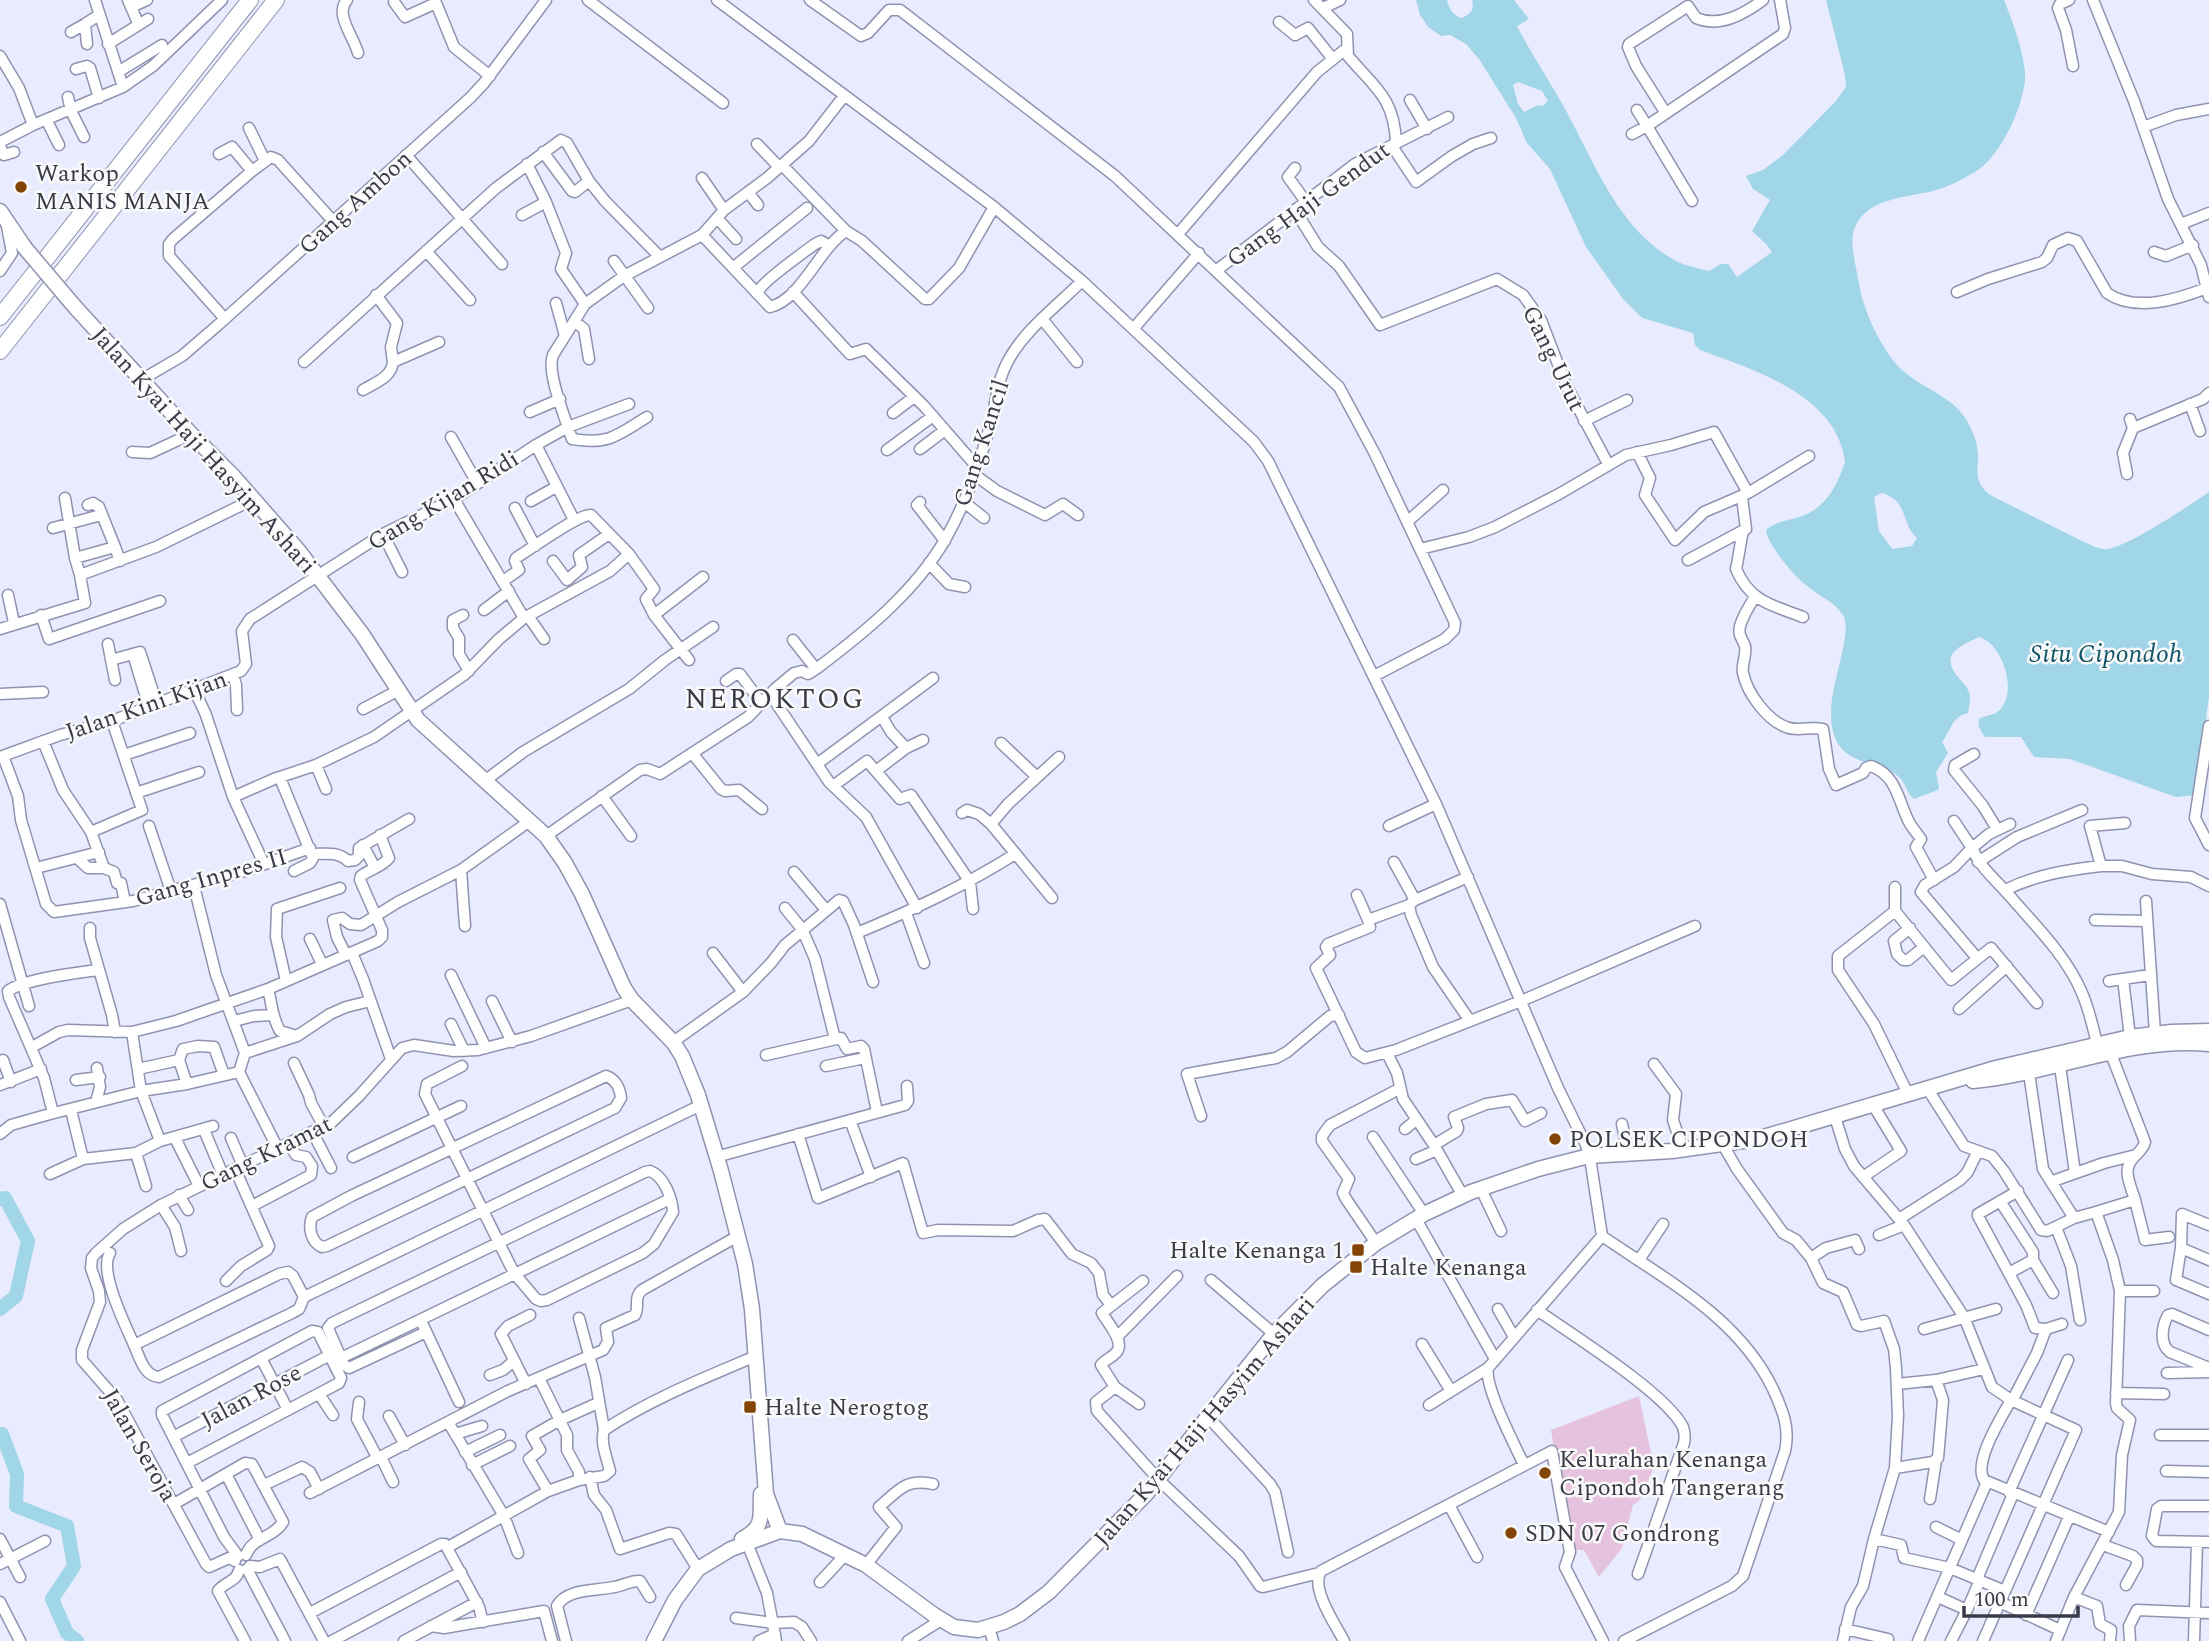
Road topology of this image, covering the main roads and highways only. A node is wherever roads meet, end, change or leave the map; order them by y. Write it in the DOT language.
graph roads {
  1 [pos="250,0"];
  2 [pos="276,0"];
  3 [pos="3,217"];
  4 [pos="0,317"];
  5 [pos="0,351"];
  6 [pos="2209,1031"];
  7 [pos="2209,1044"];
  8 [pos="1959,1080"];
  9 [pos="764,1482"];
  10 [pos="780,1531"];
  11 [pos="731,1549"];
  12 [pos="991,1634"];
  13 [pos="654,1641"];
  1 -- 4 [label="highway"];
  2 -- 5 [label="highway"];
  3 -- 9 [label="main road, Jalan Kyai Haji Hasyim Ashari, bridge"];
  6 -- 8 [label="main road, Jalan Kyai Haji Hasyim Ashari"];
  7 -- 8 [label="main road, Jalan Kyai Haji Hasyim Ashari"];
  8 -- 12 [label="main road, Jalan Kyai Haji Hasyim Ashari"];
  9 -- 10 [label="main road, Jalan Kyai Haji Hasyim Ashari"];
  9 -- 11 [label="main road"];
  10 -- 11 [label="main road"];
  10 -- 12 [label="main road, Jalan Kyai Haji Hasyim Ashari"];
  11 -- 13 [label="main road"];
}
